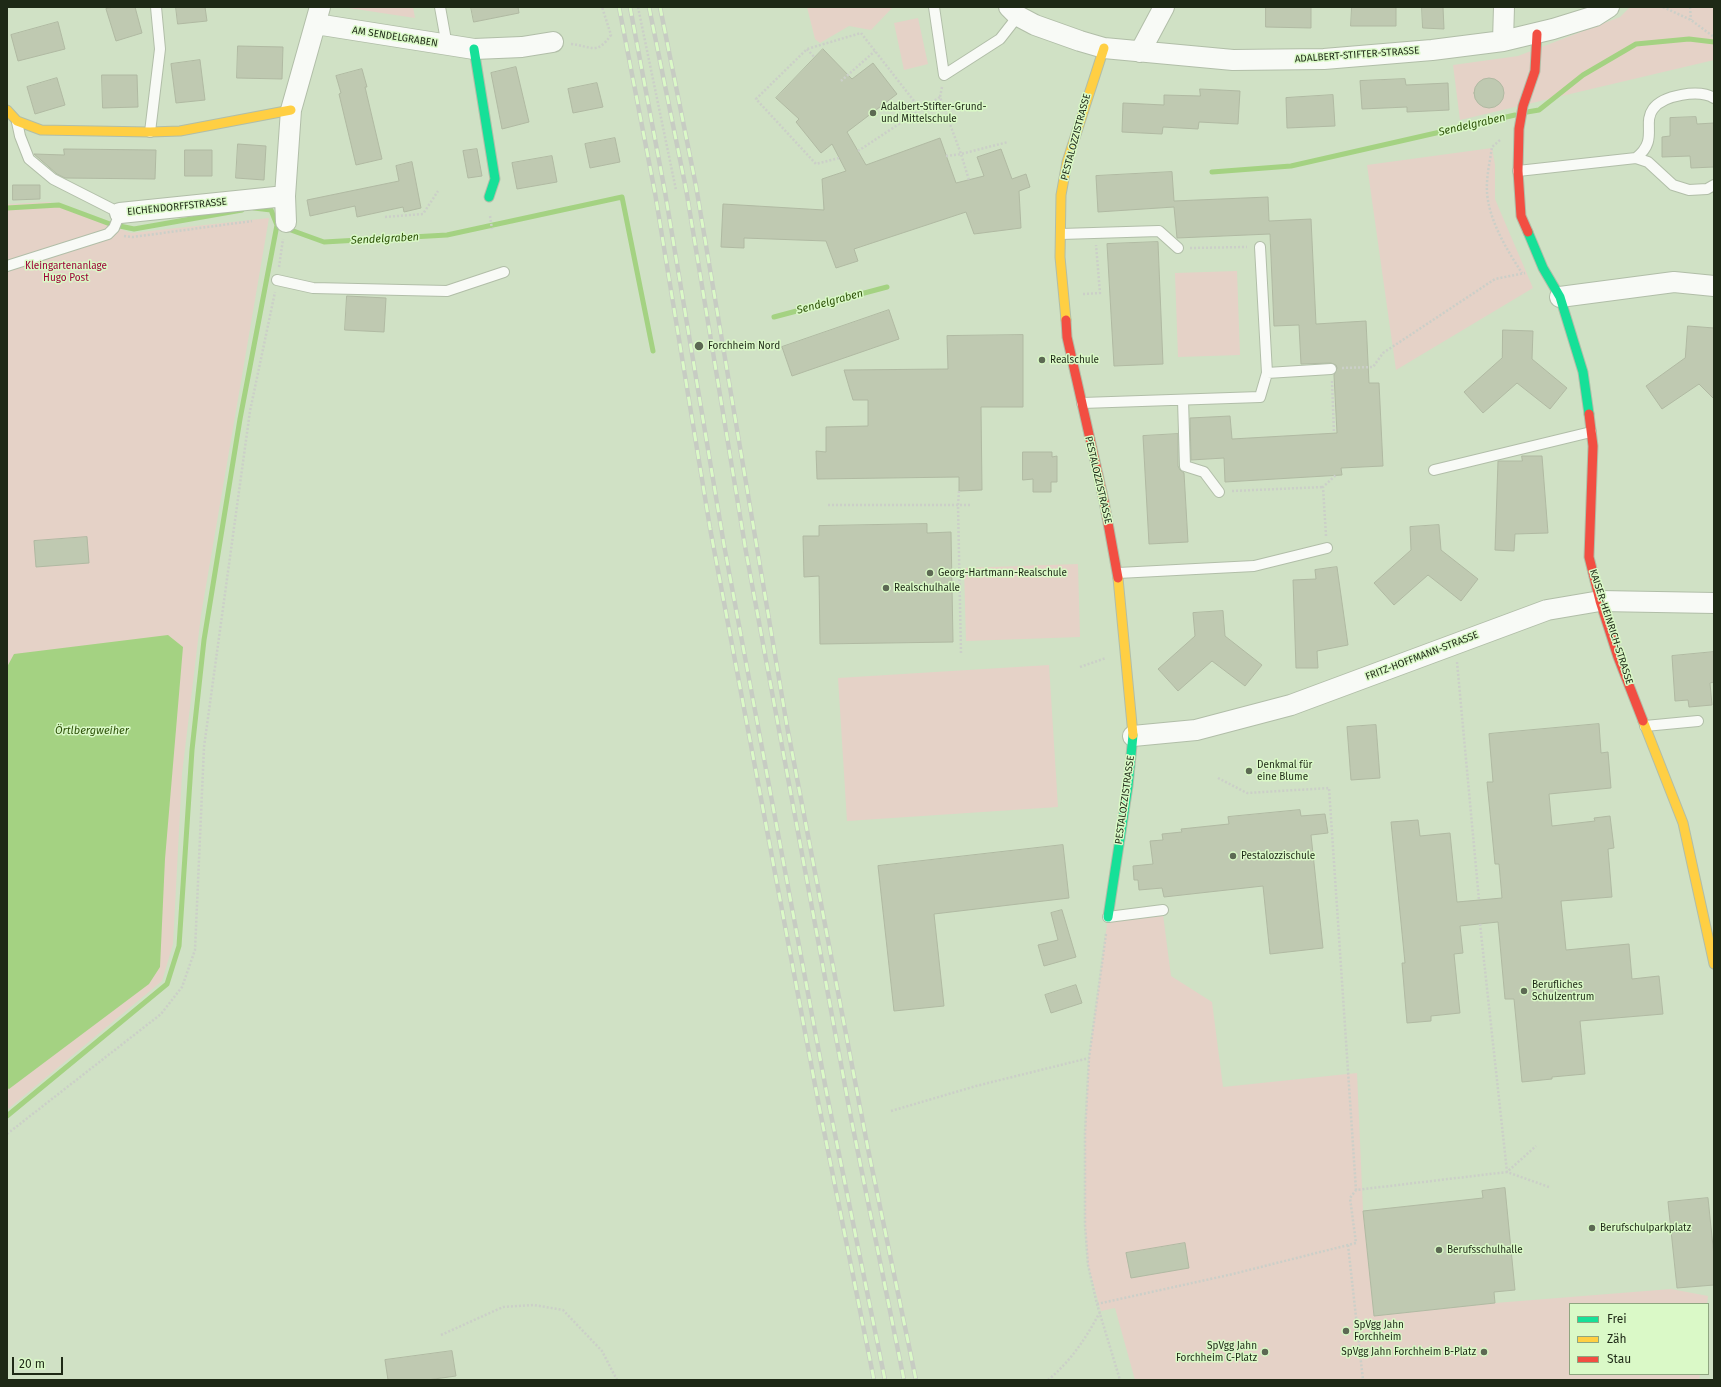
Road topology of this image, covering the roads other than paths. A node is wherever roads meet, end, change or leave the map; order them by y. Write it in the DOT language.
graph roads {
  1 [pos="156,7"];
  2 [pos="440,7"];
  3 [pos="934,7"];
  4 [pos="1164,7"];
  5 [pos="1504,7"];
  6 [pos="1609,7"];
  7 [pos="1017,10"];
  8 [pos="318,16"];
  9 [pos="1537,34"];
  10 [pos="1503,41"];
  11 [pos="553,42"];
  12 [pos="447,46"];
  13 [pos="1104,48"];
  14 [pos="474,49"];
  15 [pos="1140,52"];
  16 [pos="1714,98"];
  17 [pos="7,110"];
  18 [pos="291,110"];
  19 [pos="17,121"];
  20 [pos="150,132"];
  21 [pos="1636,158"];
  22 [pos="1518,171"];
  23 [pos="1714,185"];
  24 [pos="285,196"];
  25 [pos="489,197"];
  26 [pos="115,224"];
  27 [pos="285,228"];
  28 [pos="1061,234"];
  29 [pos="1260,247"];
  30 [pos="1178,248"];
  31 [pos="7,266"];
  32 [pos="504,272"];
  33 [pos="277,280"];
  34 [pos="1714,286"];
  35 [pos="1560,297"];
  36 [pos="1331,369"];
  37 [pos="1267,373"];
  38 [pos="1183,400"];
  39 [pos="1082,403"];
  40 [pos="1591,432"];
  41 [pos="1434,470"];
  42 [pos="1219,492"];
  43 [pos="1327,548"];
  44 [pos="1118,574"];
  45 [pos="1600,601"];
  46 [pos="1714,603"];
  47 [pos="1698,721"];
  48 [pos="1645,726"];
  49 [pos="1133,736"];
  50 [pos="1163,910"];
  51 [pos="1108,917"];
  52 [pos="1714,964"];
  1 -- 20 [label="lane"];
  2 -- 12 [label="lane"];
  3 -- 7 [label="lane"];
  4 -- 15 [label="street"];
  5 -- 10 [label="street"];
  6 -- 9 [label="street"];
  7 -- 13 [label="street, ADALBERT-STIFTER-STRASSE"];
  8 -- 12 [label="street, AM SENDELGRABEN"];
  8 -- 18 [label="street"];
  9 -- 10 [label="street, ADALBERT-STIFTER-STRASSE"];
  9 -- 22 [label="street, KAISER-HEINRICH-STRASSE"];
  10 -- 15 [label="street, ADALBERT-STIFTER-STRASSE"];
  11 -- 14 [label="street, AM SENDELGRABEN"];
  12 -- 14 [label="street, AM SENDELGRABEN"];
  13 -- 15 [label="street, ADALBERT-STIFTER-STRASSE"];
  13 -- 28 [label="street, PESTALOZZISTRASSE"];
  14 -- 25 [label="street"];
  16 -- 21 [label="lane"];
  17 -- 19 [label="street, EICHENDORFFSTRASSE"];
  18 -- 20 [label="street, EICHENDORFFSTRASSE"];
  18 -- 24 [label="street"];
  19 -- 20 [label="street, EICHENDORFFSTRASSE"];
  19 -- 26 [label="lane, EICHENDORFFSTRASSE"];
  21 -- 22 [label="lane"];
  21 -- 23 [label="lane"];
  22 -- 35 [label="street, KAISER-HEINRICH-STRASSE"];
  24 -- 26 [label="street, EICHENDORFFSTRASSE"];
  24 -- 27 [label="street"];
  26 -- 31 [label="lane"];
  28 -- 30 [label="lane"];
  28 -- 39 [label="street, PESTALOZZISTRASSE"];
  29 -- 37 [label="lane"];
  32 -- 33 [label="lane"];
  34 -- 35 [label="street"];
  35 -- 40 [label="street, KAISER-HEINRICH-STRASSE"];
  36 -- 37 [label="lane"];
  37 -- 38 [label="lane"];
  38 -- 39 [label="lane"];
  38 -- 42 [label="lane"];
  39 -- 44 [label="street, PESTALOZZISTRASSE"];
  40 -- 41 [label="lane"];
  40 -- 45 [label="street, KAISER-HEINRICH-STRASSE"];
  43 -- 44 [label="lane"];
  44 -- 49 [label="street, PESTALOZZISTRASSE"];
  45 -- 46 [label="street, FRITZ-HOFFMANN-STRASSE"];
  45 -- 48 [label="street, KAISER-HEINRICH-STRASSE"];
  45 -- 49 [label="street, FRITZ-HOFFMANN-STRASSE"];
  47 -- 48 [label="lane"];
  48 -- 52 [label="street, KAISER-HEINRICH-STRASSE"];
  49 -- 51 [label="street, PESTALOZZISTRASSE"];
  50 -- 51 [label="lane"];
}
